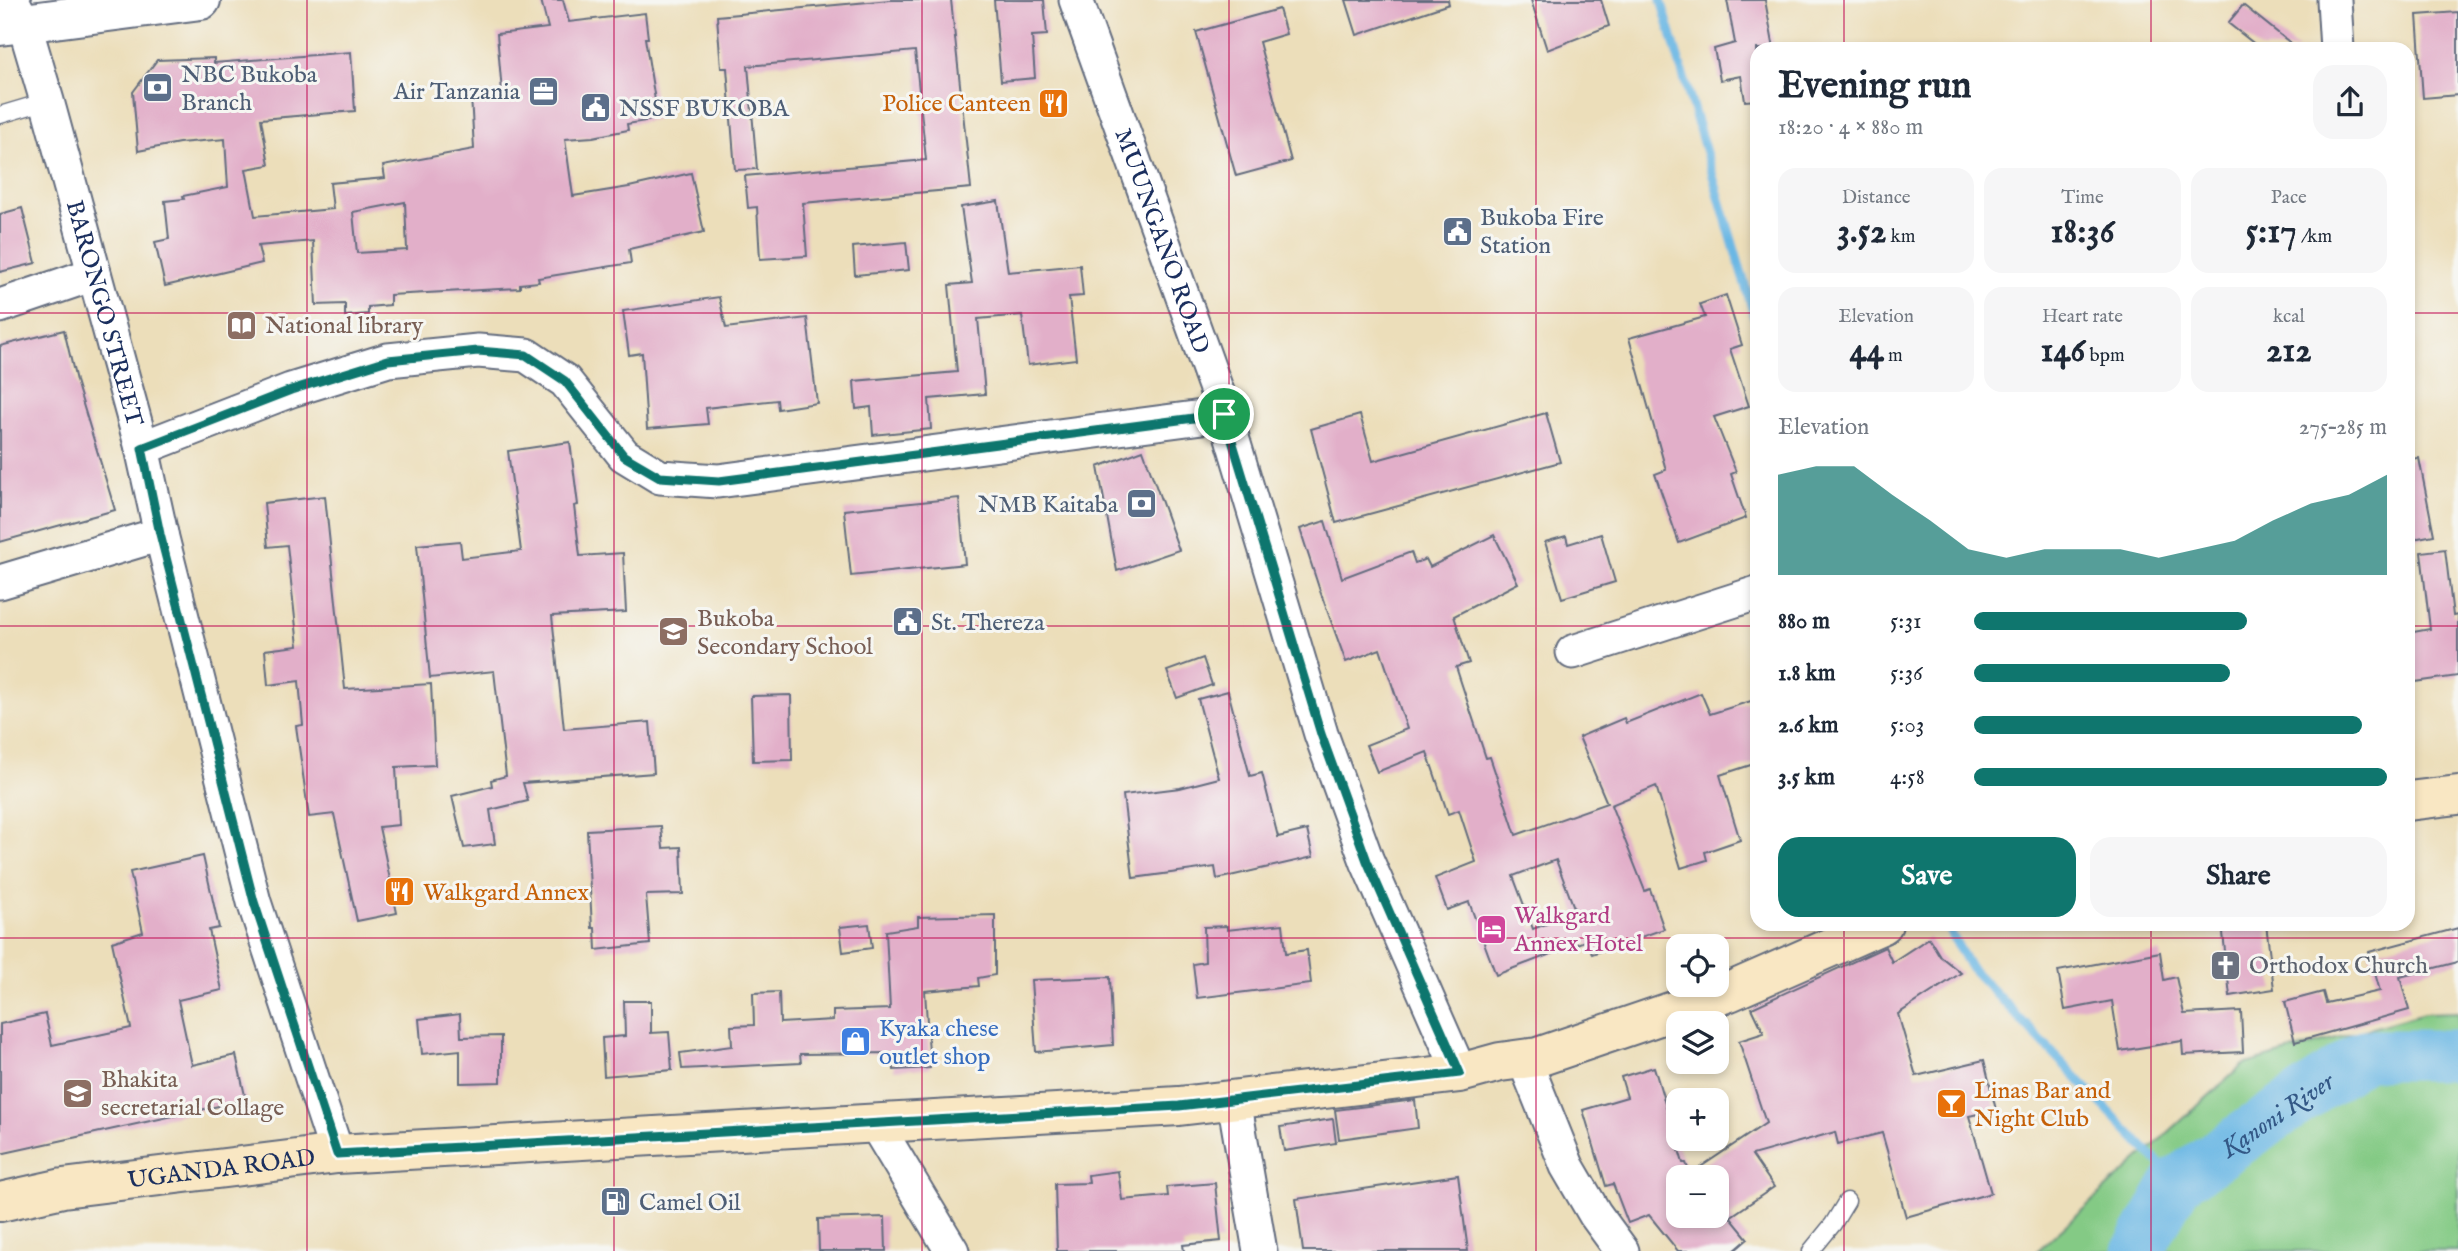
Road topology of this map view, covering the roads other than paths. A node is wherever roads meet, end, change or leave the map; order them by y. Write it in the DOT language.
graph roads {
  1 [pos="201,0"];
  2 [pos="1076,0"];
  3 [pos="2334,0"];
  4 [pos="12,17"];
  5 [pos="2337,42"];
  6 [pos="47,101"];
  7 [pos="0,115"];
  8 [pos="94,274"];
  9 [pos="0,306"];
  10 [pos="1224,414"];
  11 [pos="142,448"];
  12 [pos="160,534"];
  13 [pos="0,582"];
  14 [pos="1750,595"];
  15 [pos="1573,652"];
  16 [pos="2458,795"];
  17 [pos="2415,801"];
  18 [pos="1867,931"];
  19 [pos="1524,1059"];
  20 [pos="1460,1073"];
  21 [pos="1234,1100"];
  22 [pos="875,1123"];
  23 [pos="337,1154"];
  24 [pos="0,1202"];
  25 [pos="1847,1202"];
  26 [pos="951,1251"];
  27 [pos="1260,1251"];
  28 [pos="1622,1251"];
  29 [pos="1811,1251"];
  1 -- 4 [label="street"];
  2 -- 10 [label="street, MUUNGANO ROAD"];
  3 -- 5 [label="street"];
  4 -- 6 [label="street, BARONGO STREET"];
  6 -- 7 [label="lane"];
  6 -- 8 [label="street, BARONGO STREET"];
  8 -- 9 [label="street"];
  8 -- 11 [label="street, BARONGO STREET"];
  10 -- 11 [label="street"];
  10 -- 20 [label="street, MUUNGANO ROAD"];
  11 -- 12 [label="street, BARONGO STREET"];
  12 -- 13 [label="street"];
  12 -- 23 [label="street, BARONGO STREET"];
  14 -- 15 [label="street"];
  16 -- 17 [label="main road"];
  18 -- 19 [label="main road, UGANDA ROAD"];
  19 -- 20 [label="main road, UGANDA ROAD"];
  19 -- 28 [label="street"];
  20 -- 21 [label="main road, UGANDA ROAD"];
  21 -- 22 [label="main road, UGANDA ROAD"];
  21 -- 27 [label="street"];
  22 -- 23 [label="main road, UGANDA ROAD"];
  22 -- 26 [label="street"];
  23 -- 24 [label="main road, UGANDA ROAD"];
  25 -- 29 [label="lane"];
}
